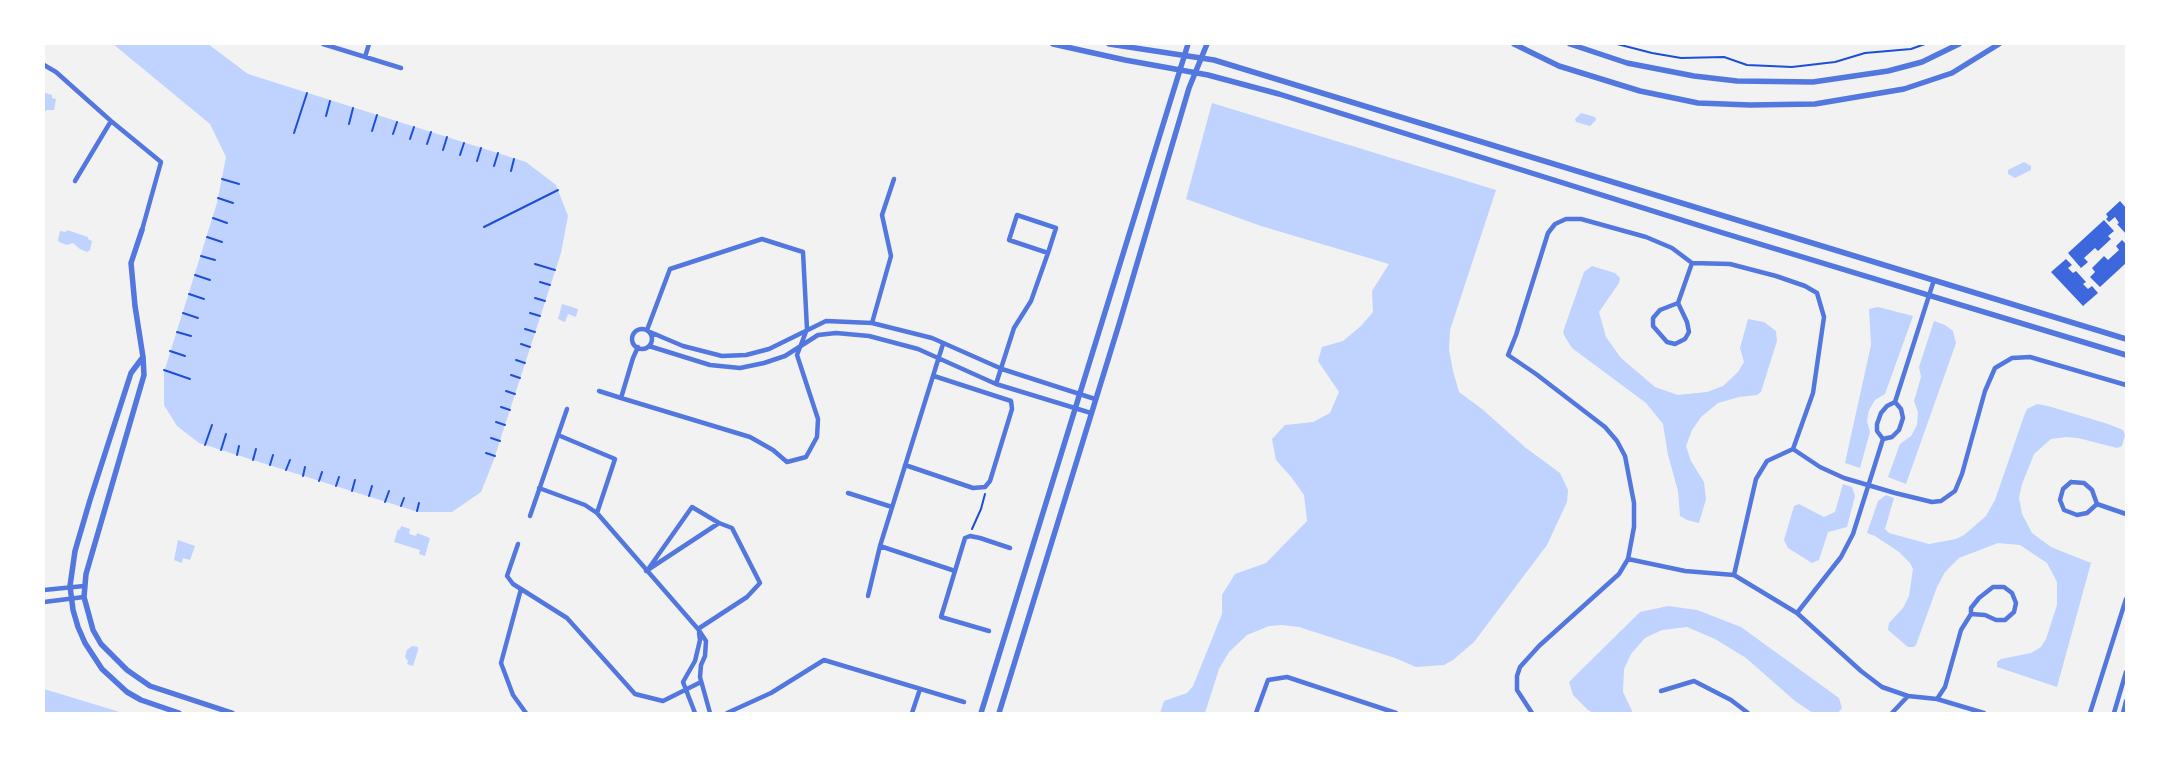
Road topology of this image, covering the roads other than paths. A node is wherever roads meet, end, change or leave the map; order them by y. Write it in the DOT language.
graph roads {
  1 [pos="323,44"];
  2 [pos="369,44"];
  3 [pos="1053,44"];
  4 [pos="1109,44"];
  5 [pos="1188,44"];
  6 [pos="1207,44"];
  7 [pos="1514,44"];
  8 [pos="1570,44"];
  9 [pos="1959,44"];
  10 [pos="1999,44"];
  11 [pos="365,57"];
  12 [pos="1183,57"];
  13 [pos="1200,59"];
  14 [pos="44,65"];
  15 [pos="402,68"];
  16 [pos="1179,70"];
  17 [pos="1195,72"];
  18 [pos="111,121"];
  19 [pos="894,179"];
  20 [pos="75,181"];
  21 [pos="142,230"];
  22 [pos="1048,253"];
  23 [pos="1692,263"];
  24 [pos="1934,280"];
  25 [pos="1930,296"];
  26 [pos="1678,304"];
  27 [pos="872,323"];
  28 [pos="807,329"];
  29 [pos="648,331"];
  30 [pos="2126,339"];
  31 [pos="943,344"];
  32 [pos="801,345"];
  33 [pos="649,346"];
  34 [pos="638,347"];
  35 [pos="2126,355"];
  36 [pos="143,357"];
  37 [pos="939,359"];
  38 [pos="1002,369"];
  39 [pos="934,376"];
  40 [pos="996,384"];
  41 [pos="2126,385"];
  42 [pos="599,391"];
  43 [pos="1079,394"];
  44 [pos="622,398"];
  45 [pos="1096,399"];
  46 [pos="1895,402"];
  47 [pos="1075,408"];
  48 [pos="567,409"];
  49 [pos="1091,413"];
  50 [pos="558,435"];
  51 [pos="1883,439"];
  52 [pos="1793,449"];
  53 [pos="905,465"];
  54 [pos="1868,485"];
  55 [pos="539,488"];
  56 [pos="848,493"];
  57 [pos="2097,504"];
  58 [pos="892,507"];
  59 [pos="596,513"];
  60 [pos="2126,514"];
  61 [pos="530,516"];
  62 [pos="719,523"];
  63 [pos="518,544"];
  64 [pos="880,546"];
  65 [pos="1010,548"];
  66 [pos="1628,559"];
  67 [pos="646,571"];
  68 [pos="955,571"];
  69 [pos="1734,575"];
  70 [pos="70,586"];
  71 [pos="84,586"];
  72 [pos="522,589"];
  73 [pos="44,590"];
  74 [pos="868,596"];
  75 [pos="84,597"];
  76 [pos="2126,598"];
  77 [pos="72,599"];
  78 [pos="44,602"];
  79 [pos="1797,613"];
  80 [pos="1971,614"];
  81 [pos="698,629"];
  82 [pos="989,631"];
  83 [pos="2126,672"];
  84 [pos="700,679"];
  85 [pos="686,688"];
  86 [pos="920,688"];
  87 [pos="1661,691"];
  88 [pos="1908,696"];
  89 [pos="1937,699"];
  90 [pos="2126,701"];
  91 [pos="964,702"];
  92 [pos="179,713"];
  93 [pos="232,713"];
  94 [pos="526,713"];
  95 [pos="695,713"];
  96 [pos="710,713"];
  97 [pos="727,713"];
  98 [pos="912,713"];
  99 [pos="981,713"];
  100 [pos="999,713"];
  101 [pos="1256,713"];
  102 [pos="1396,713"];
  103 [pos="1532,713"];
  104 [pos="1748,713"];
  105 [pos="1892,713"];
  106 [pos="1984,713"];
  107 [pos="2090,713"];
  108 [pos="2114,713"];
  109 [pos="2123,713"];
  1 -- 11 [label="street"];
  2 -- 11 [label="street"];
  3 -- 16 [label="street"];
  4 -- 12 [label="street"];
  5 -- 12 [label="street"];
  6 -- 13 [label="street"];
  7 -- 10 [label="street"];
  8 -- 9 [label="street"];
  11 -- 15 [label="street"];
  12 -- 13 [label="street"];
  12 -- 16 [label="street"];
  13 -- 17 [label="street"];
  13 -- 24 [label="street"];
  14 -- 18 [label="street"];
  16 -- 17 [label="street"];
  16 -- 43 [label="street"];
  17 -- 25 [label="street"];
  17 -- 45 [label="street"];
  18 -- 20 [label="street"];
  18 -- 21 [label="street"];
  19 -- 27 [label="street"];
  21 -- 36 [label="street"];
  22 -- 22 [label="street"];
  22 -- 38 [label="street"];
  23 -- 26 [label="street"];
  23 -- 52 [label="street"];
  23 -- 66 [label="street"];
  24 -- 25 [label="street"];
  24 -- 30 [label="street"];
  25 -- 35 [label="street"];
  25 -- 46 [label="street"];
  26 -- 26 [label="street"];
  27 -- 28 [label="street"];
  27 -- 31 [label="street"];
  28 -- 29 [label="street"];
  28 -- 29 [label="street"];
  28 -- 32 [label="street"];
  29 -- 33 [label="street"];
  29 -- 34 [label="street"];
  31 -- 37 [label="street"];
  31 -- 38 [label="street"];
  32 -- 33 [label="street"];
  32 -- 37 [label="street"];
  32 -- 44 [label="street"];
  33 -- 34 [label="street"];
  34 -- 44 [label="street"];
  36 -- 70 [label="street"];
  36 -- 71 [label="street"];
  37 -- 39 [label="street"];
  37 -- 40 [label="street"];
  38 -- 40 [label="street"];
  38 -- 43 [label="street"];
  39 -- 53 [label="street"];
  39 -- 53 [label="street"];
  40 -- 47 [label="street"];
  41 -- 54 [label="street"];
  42 -- 44 [label="street"];
  43 -- 45 [label="street"];
  43 -- 47 [label="street"];
  45 -- 49 [label="street"];
  46 -- 51 [label="street"];
  46 -- 51 [label="street"];
  47 -- 49 [label="street"];
  47 -- 99 [label="street"];
  48 -- 50 [label="street"];
  49 -- 100 [label="street"];
  50 -- 55 [label="street"];
  50 -- 59 [label="street"];
  51 -- 54 [label="street"];
  52 -- 54 [label="street"];
  52 -- 69 [label="street"];
  53 -- 58 [label="street"];
  54 -- 79 [label="street"];
  55 -- 59 [label="street"];
  55 -- 61 [label="street"];
  56 -- 58 [label="street"];
  57 -- 57 [label="street"];
  57 -- 60 [label="street"];
  58 -- 64 [label="street"];
  59 -- 67 [label="street"];
  62 -- 67 [label="street"];
  62 -- 67 [label="street"];
  62 -- 81 [label="street"];
  63 -- 72 [label="street"];
  64 -- 68 [label="street"];
  64 -- 74 [label="street"];
  65 -- 68 [label="street"];
  66 -- 69 [label="street"];
  66 -- 103 [label="street"];
  67 -- 81 [label="street"];
  68 -- 82 [label="street"];
  69 -- 79 [label="street"];
  70 -- 71 [label="street"];
  70 -- 73 [label="street"];
  70 -- 77 [label="street"];
  71 -- 75 [label="street"];
  72 -- 85 [label="street"];
  72 -- 94 [label="street"];
  75 -- 77 [label="street"];
  75 -- 93 [label="street"];
  76 -- 107 [label="street"];
  77 -- 78 [label="street"];
  77 -- 92 [label="street"];
  79 -- 88 [label="street"];
  80 -- 80 [label="street"];
  80 -- 89 [label="street"];
  81 -- 84 [label="street"];
  81 -- 85 [label="street"];
  83 -- 108 [label="street"];
  84 -- 85 [label="street"];
  84 -- 96 [label="street"];
  85 -- 95 [label="street"];
  86 -- 91 [label="street"];
  86 -- 97 [label="street"];
  86 -- 98 [label="street"];
  87 -- 104 [label="street"];
  88 -- 89 [label="street"];
  88 -- 105 [label="street"];
  89 -- 106 [label="street"];
  90 -- 109 [label="street"];
  101 -- 102 [label="street"];
}
